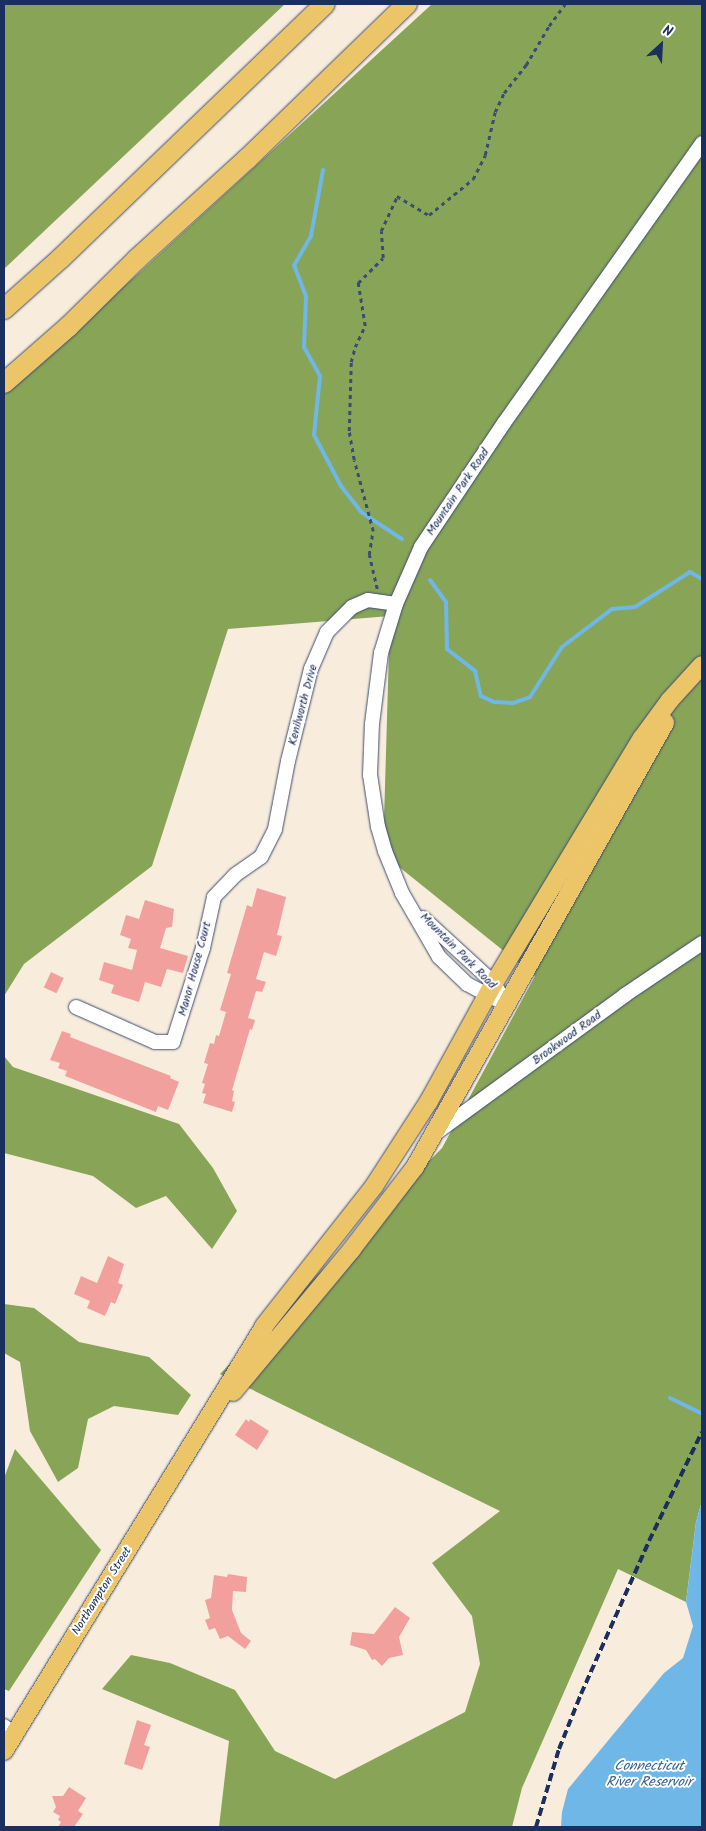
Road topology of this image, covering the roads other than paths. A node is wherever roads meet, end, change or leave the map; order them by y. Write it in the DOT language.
graph roads {
  1 [pos="325,4"];
  2 [pos="407,4"];
  3 [pos="702,143"];
  4 [pos="4,309"];
  5 [pos="4,383"];
  6 [pos="396,604"];
  7 [pos="698,670"];
  8 [pos="261,857"];
  9 [pos="702,943"];
  10 [pos="491,990"];
  11 [pos="507,1005"];
  12 [pos="76,1007"];
  13 [pos="433,1135"];
  14 [pos="202,1431"];
  15 [pos="9,1730"];
  16 [pos="4,1751"];
  1 -- 4 [label="highway"];
  2 -- 5 [label="highway"];
  3 -- 6 [label="street, Mountain Park Road"];
  6 -- 8 [label="street, Kenilworth Drive"];
  6 -- 10 [label="street, Mountain Park Road"];
  7 -- 10 [label="main road"];
  7 -- 11 [label="main road"];
  8 -- 12 [label="street, Manor House Court"];
  9 -- 13 [label="street, Brookwood Road"];
  10 -- 11 [label="street, Mountain Park Road"];
  10 -- 14 [label="main road"];
  11 -- 13 [label="main road"];
  13 -- 14 [label="main road"];
  14 -- 15 [label="main road, Northampton Street"];
  15 -- 16 [label="main road, Northampton Street"];
}
